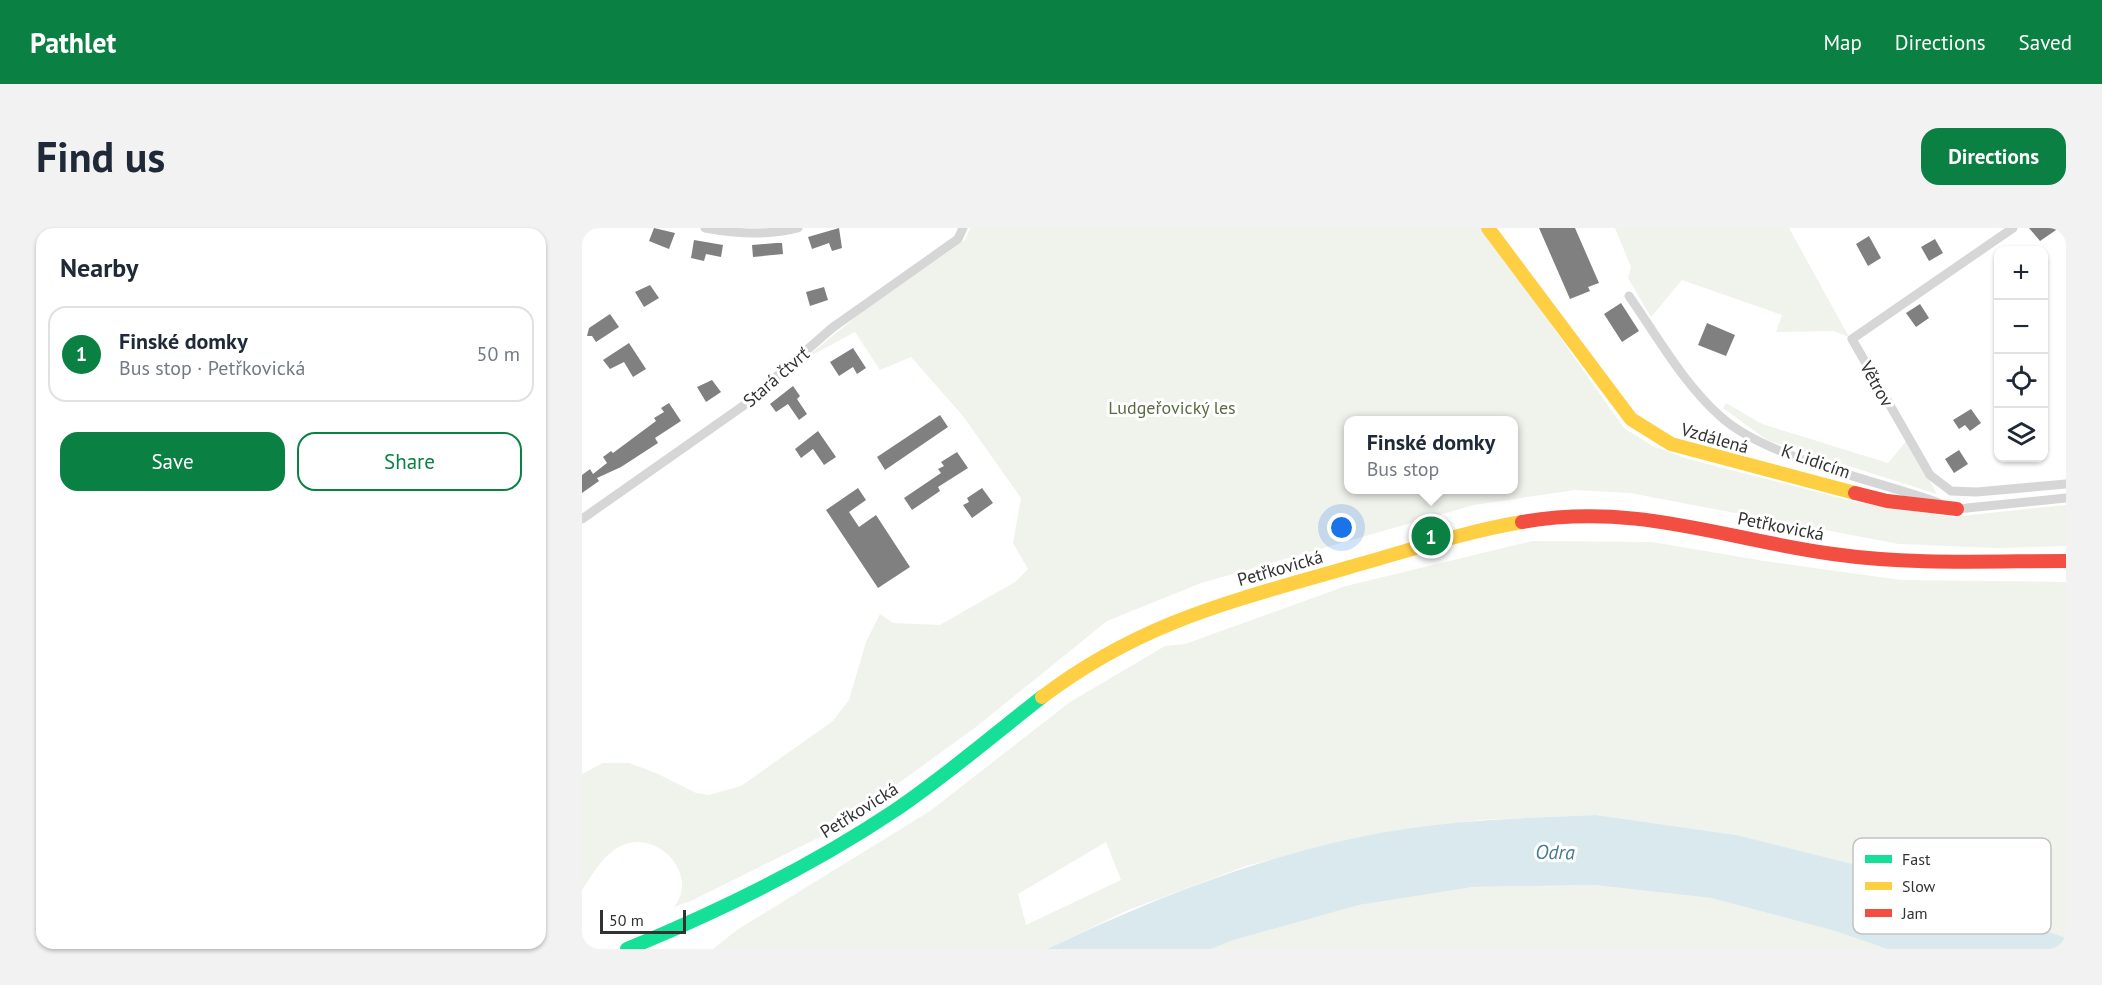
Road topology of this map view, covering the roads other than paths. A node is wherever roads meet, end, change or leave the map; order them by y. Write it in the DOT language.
graph roads {
  1 [pos="705,228"];
  2 [pos="798,228"];
  3 [pos="963,228"];
  4 [pos="1488,228"];
  5 [pos="2013,228"];
  6 [pos="1629,296"];
  7 [pos="2066,484"];
  8 [pos="2066,498"];
  9 [pos="1957,509"];
  10 [pos="582,519"];
  11 [pos="2066,561"];
  12 [pos="627,949"];
  1 -- 2 [label="street"];
  3 -- 10 [label="street, Stará čtvrť"];
  4 -- 9 [label="street, Vzdálená"];
  5 -- 7 [label="street, Větrov"];
  6 -- 9 [label="street, K Lidicím"];
  8 -- 9 [label="street, K Lidicím"];
  11 -- 12 [label="street, Petřkovická"];
}
